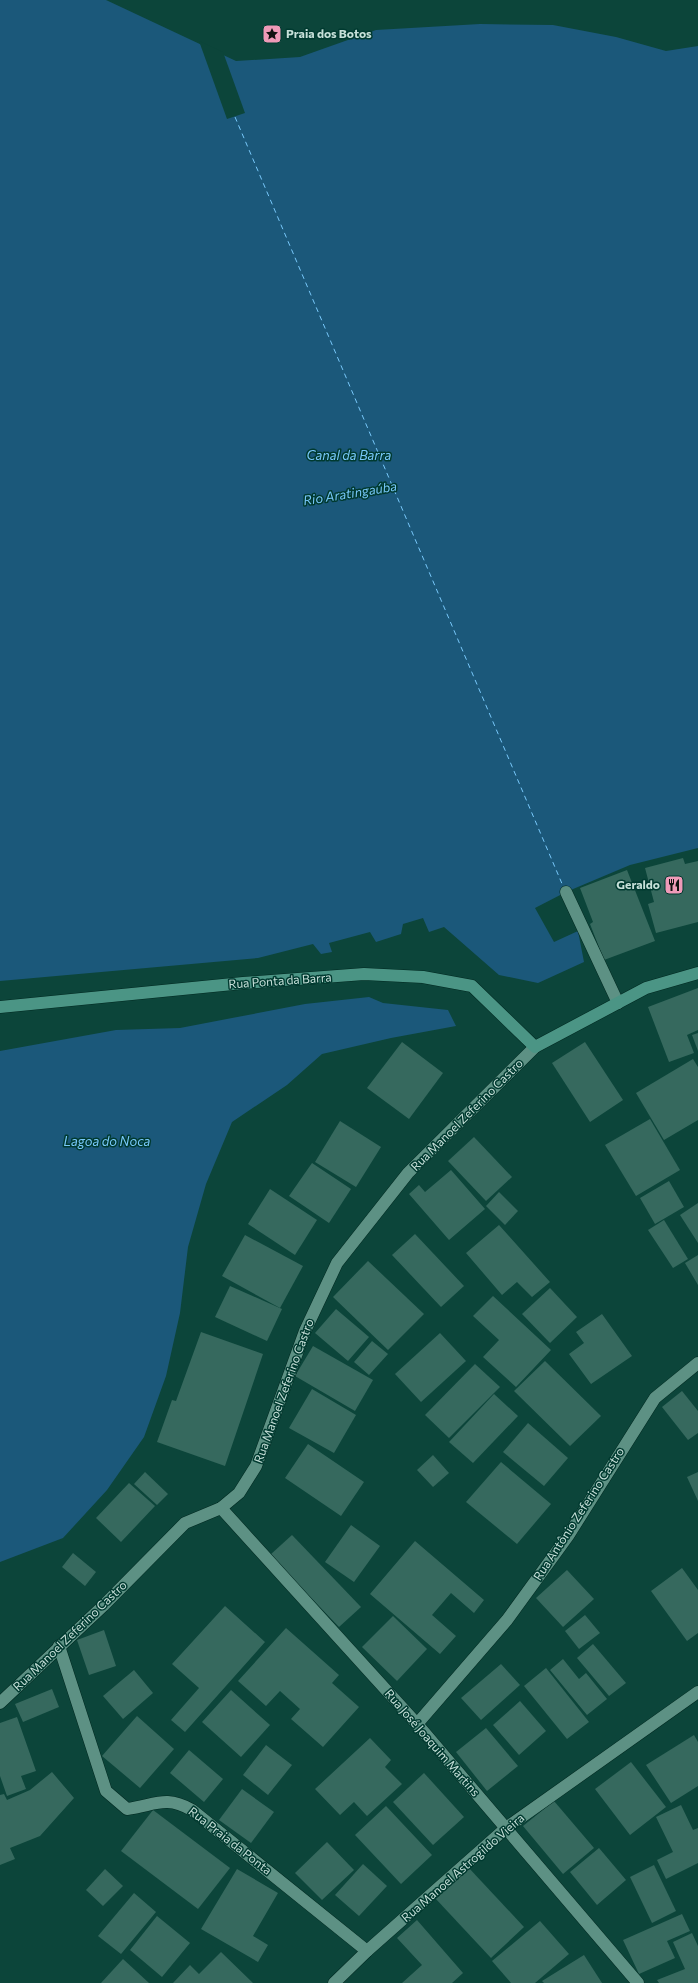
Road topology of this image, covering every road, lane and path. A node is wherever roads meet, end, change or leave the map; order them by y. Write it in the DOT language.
graph roads {
  1 [pos="566,892"];
  2 [pos="698,973"];
  3 [pos="618,1003"];
  4 [pos="0,1007"];
  5 [pos="535,1047"];
  6 [pos="698,1363"];
  7 [pos="221,1508"];
  8 [pos="59,1646"];
  9 [pos="698,1692"];
  10 [pos="0,1703"];
  11 [pos="417,1724"];
  12 [pos="506,1828"];
  13 [pos="368,1951"];
  14 [pos="334,1983"];
  15 [pos="638,1983"];
  1 -- 3 [label="street"];
  2 -- 3 [label="street"];
  3 -- 5 [label="street"];
  4 -- 5 [label="street, Rua Ponta da Barra"];
  5 -- 7 [label="street, Rua Manoel Zeferino Castro"];
  6 -- 11 [label="street, Rua Antônio Zeferino Castro"];
  7 -- 8 [label="street, Rua Manoel Zeferino Castro"];
  7 -- 11 [label="street, Rua José Joaquim Martins"];
  8 -- 10 [label="street, Rua Manoel Zeferino Castro"];
  8 -- 13 [label="street, Rua Praia da Ponta"];
  9 -- 12 [label="street, Rua Manoel Astrogildo Vieira"];
  11 -- 12 [label="street, Rua José Joaquim Martins"];
  12 -- 13 [label="street, Rua Manoel Astrogildo Vieira"];
  12 -- 15 [label="street, Rua José Joaquim Martins"];
  13 -- 14 [label="street, Rua Manoel Astrogildo Vieira"];
}
